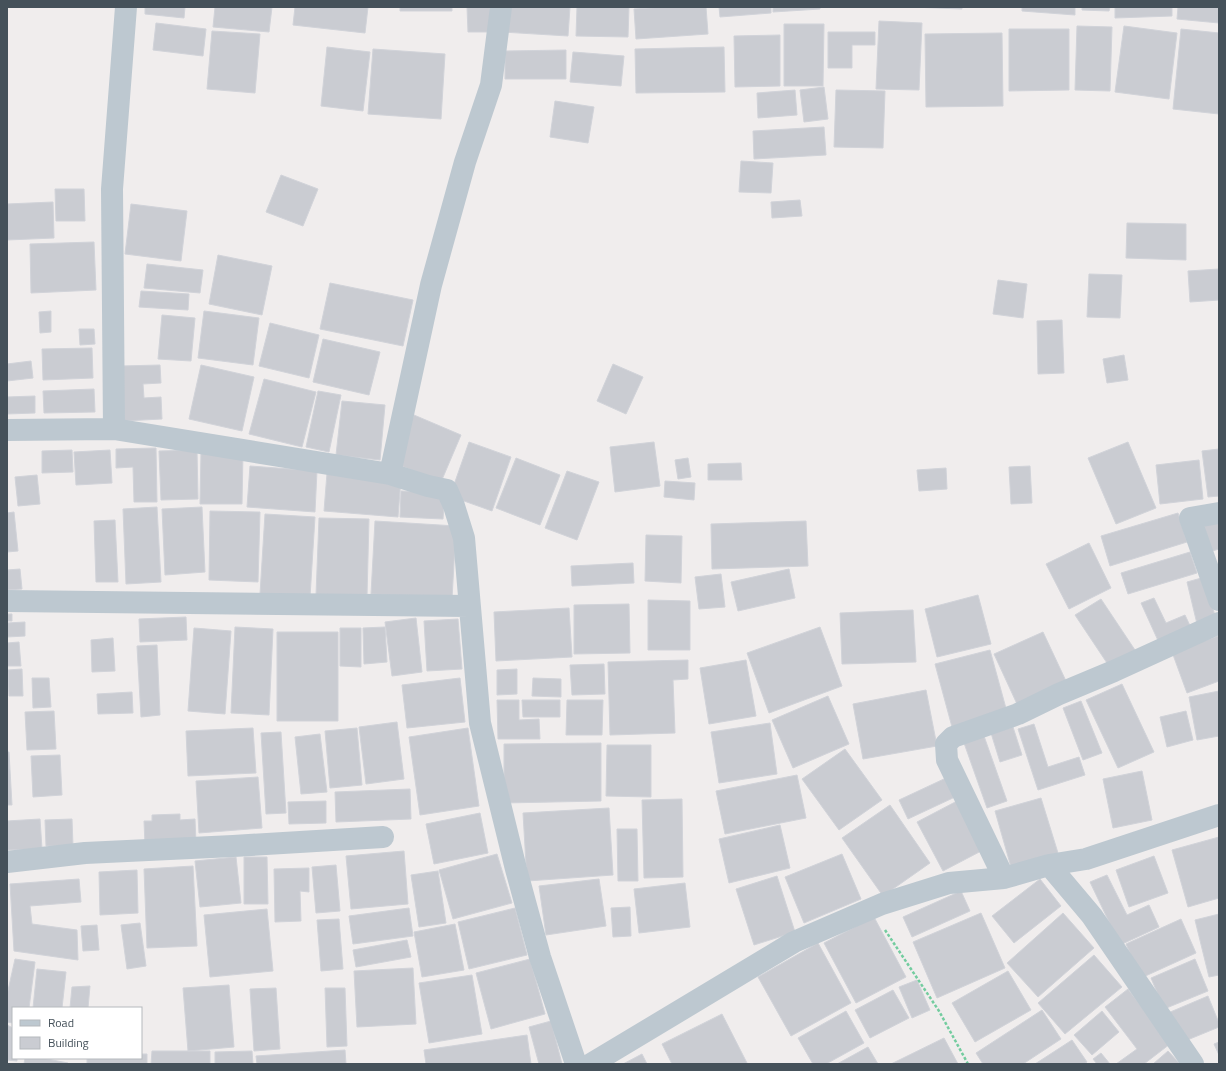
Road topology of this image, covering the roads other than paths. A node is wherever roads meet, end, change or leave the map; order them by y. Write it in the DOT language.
graph roads {
  1 [pos="126,7"];
  2 [pos="501,7"];
  3 [pos="114,429"];
  4 [pos="7,430"];
  5 [pos="390,474"];
  6 [pos="1219,513"];
  7 [pos="1219,600"];
  8 [pos="7,601"];
  9 [pos="469,606"];
  10 [pos="1219,624"];
  11 [pos="1219,815"];
  12 [pos="383,837"];
  13 [pos="7,862"];
  14 [pos="1049,865"];
  15 [pos="1004,878"];
  16 [pos="576,1064"];
  17 [pos="591,1064"];
  18 [pos="1193,1064"];
  1 -- 3 [label="street"];
  2 -- 5 [label="street"];
  3 -- 4 [label="street"];
  3 -- 5 [label="street"];
  5 -- 9 [label="street"];
  6 -- 7 [label="street"];
  8 -- 9 [label="street"];
  9 -- 16 [label="street"];
  10 -- 15 [label="street"];
  11 -- 14 [label="street"];
  12 -- 13 [label="street"];
  14 -- 15 [label="street"];
  14 -- 18 [label="street"];
  15 -- 17 [label="street"];
}
